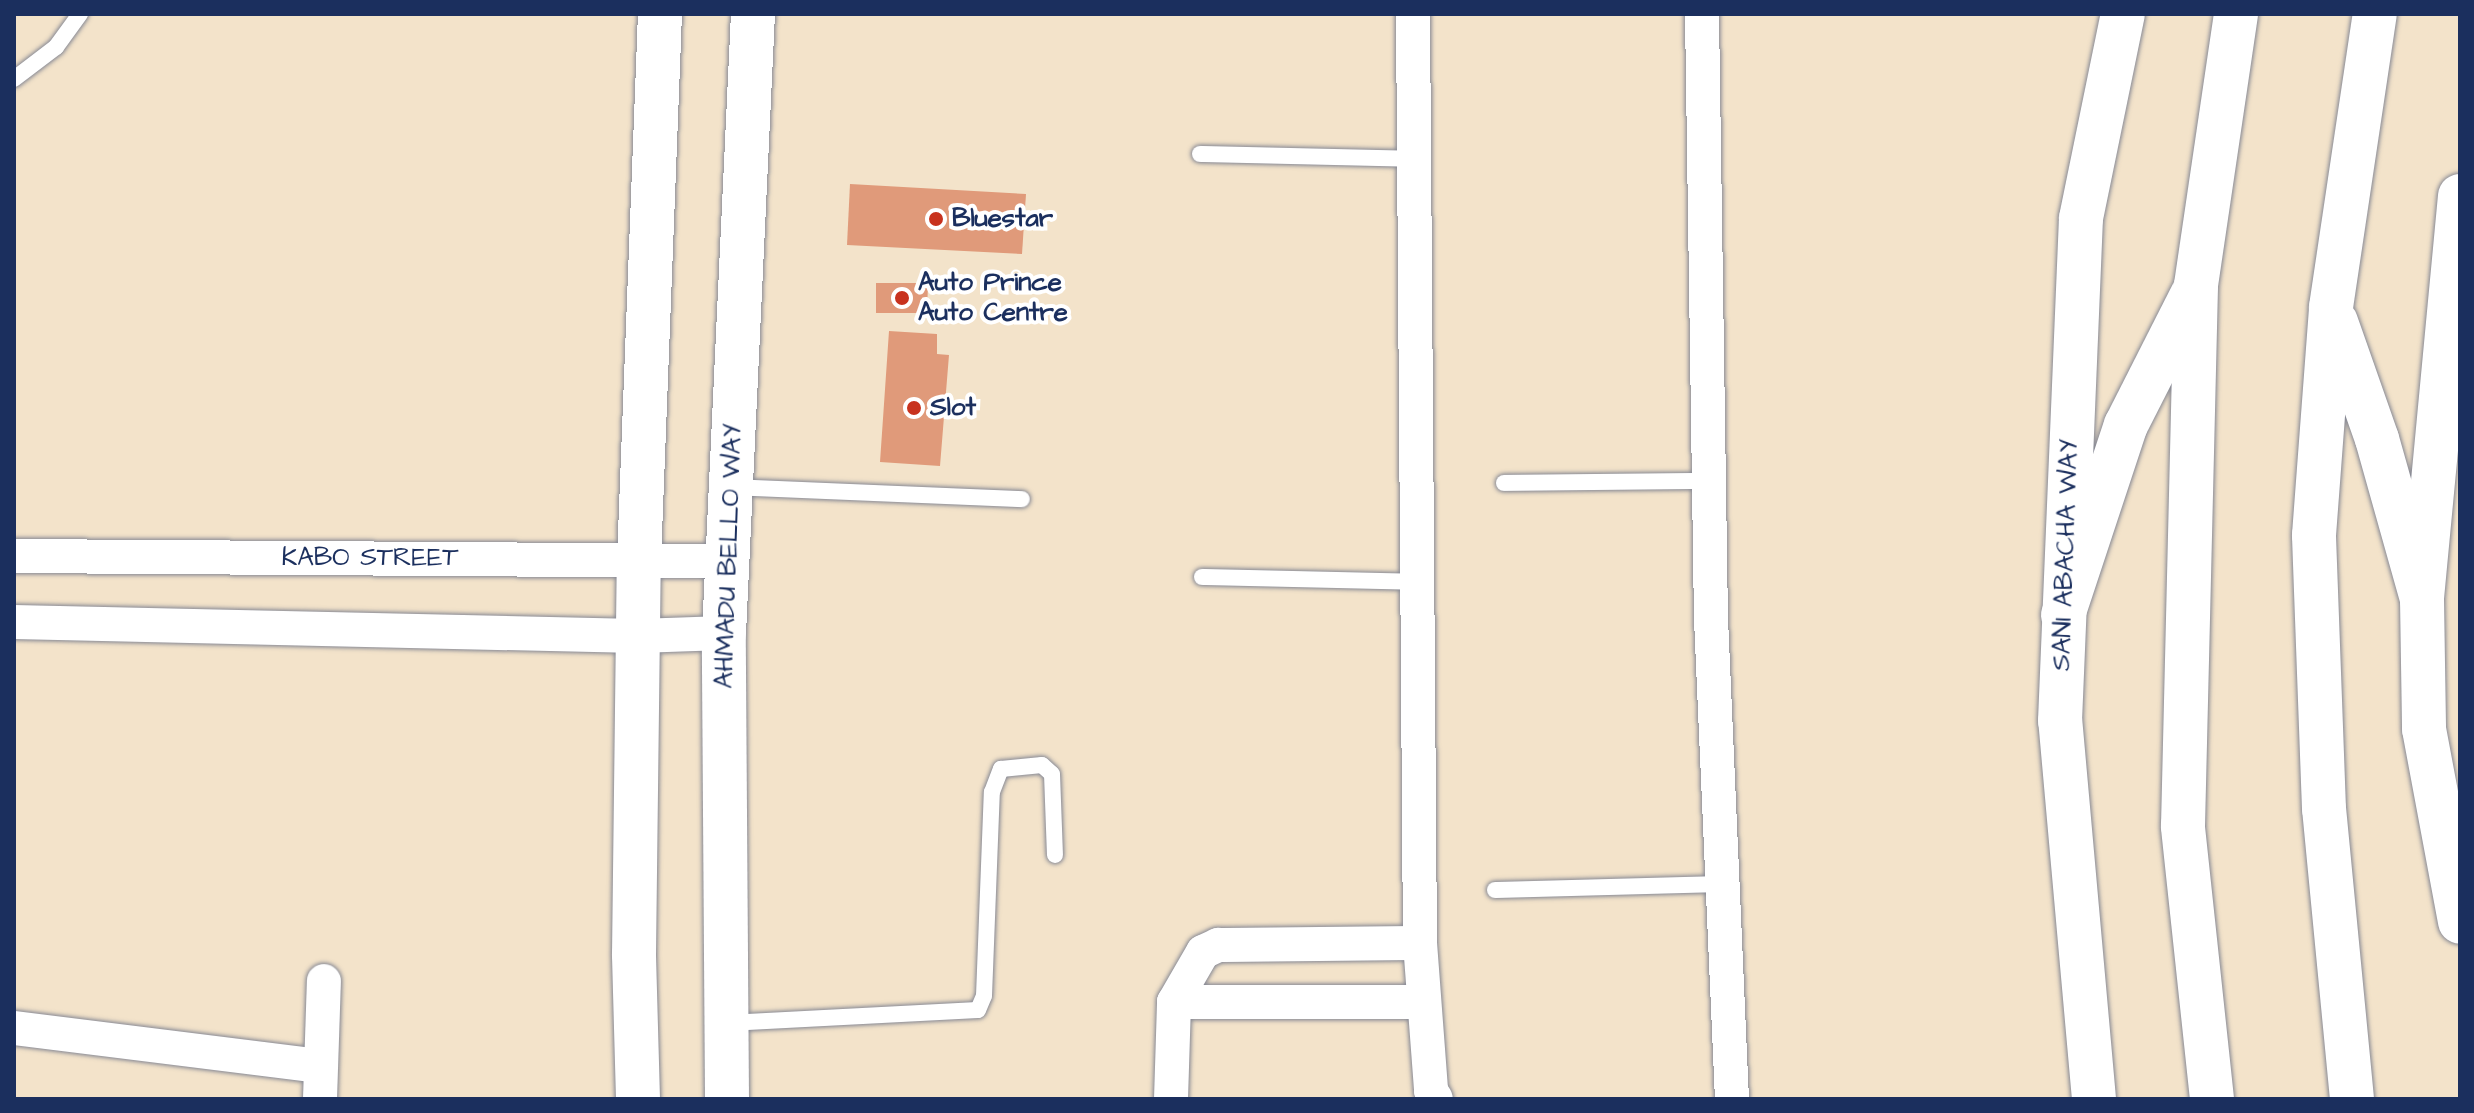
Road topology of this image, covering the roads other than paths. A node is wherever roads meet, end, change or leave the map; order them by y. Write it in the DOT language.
graph roads {
  1 [pos="80,14"];
  2 [pos="660,14"];
  3 [pos="753,14"];
  4 [pos="1413,14"];
  5 [pos="1702,14"];
  6 [pos="2123,14"];
  7 [pos="2236,14"];
  8 [pos="2375,14"];
  9 [pos="14,79"];
  10 [pos="1200,154"];
  11 [pos="1414,159"];
  12 [pos="2460,196"];
  13 [pos="2196,285"];
  14 [pos="2331,307"];
  15 [pos="1709,481"];
  16 [pos="1504,483"];
  17 [pos="731,487"];
  18 [pos="1022,499"];
  19 [pos="14,556"];
  20 [pos="639,560"];
  21 [pos="727,561"];
  22 [pos="1202,577"];
  23 [pos="1417,582"];
  24 [pos="2422,599"];
  25 [pos="2063,615"];
  26 [pos="14,622"];
  27 [pos="724,633"];
  28 [pos="638,636"];
  29 [pos="1055,855"];
  30 [pos="1723,884"];
  31 [pos="1495,890"];
  32 [pos="2460,922"];
  33 [pos="1420,943"];
  34 [pos="324,981"];
  35 [pos="1174,1002"];
  36 [pos="1422,1002"];
  37 [pos="727,1023"];
  38 [pos="14,1028"];
  39 [pos="320,1082"];
  40 [pos="638,1099"];
  41 [pos="727,1099"];
  42 [pos="1171,1099"];
  43 [pos="1436,1099"];
  44 [pos="1732,1099"];
  45 [pos="2094,1099"];
  46 [pos="2212,1099"];
  47 [pos="2352,1099"];
  1 -- 9 [label="lane"];
  2 -- 20 [label="main road"];
  3 -- 17 [label="main road, AHMADU BELLO WAY"];
  4 -- 11 [label="street"];
  5 -- 15 [label="street"];
  6 -- 25 [label="main road, SANI ABACHA WAY"];
  7 -- 13 [label="main road"];
  8 -- 14 [label="main road"];
  10 -- 11 [label="lane"];
  11 -- 23 [label="street"];
  12 -- 24 [label="main road"];
  13 -- 25 [label="main road"];
  13 -- 46 [label="main road"];
  14 -- 24 [label="main road"];
  14 -- 47 [label="main road"];
  15 -- 16 [label="lane"];
  15 -- 30 [label="street"];
  17 -- 18 [label="lane"];
  17 -- 21 [label="main road, AHMADU BELLO WAY"];
  19 -- 20 [label="street, KABO STREET"];
  20 -- 21 [label="street, KABO STREET"];
  20 -- 28 [label="main road"];
  21 -- 27 [label="main road, AHMADU BELLO WAY"];
  22 -- 23 [label="lane"];
  23 -- 33 [label="street"];
  24 -- 32 [label="main road"];
  25 -- 45 [label="main road, SANI ABACHA WAY"];
  26 -- 28 [label="street"];
  27 -- 28 [label="street"];
  27 -- 37 [label="main road, AHMADU BELLO WAY"];
  28 -- 40 [label="main road"];
  29 -- 37 [label="lane"];
  30 -- 31 [label="lane"];
  30 -- 44 [label="street"];
  33 -- 35 [label="street"];
  33 -- 36 [label="street"];
  34 -- 39 [label="street"];
  35 -- 36 [label="street"];
  35 -- 42 [label="street"];
  36 -- 43 [label="street"];
  37 -- 41 [label="main road, AHMADU BELLO WAY"];
  38 -- 39 [label="street"];
}
